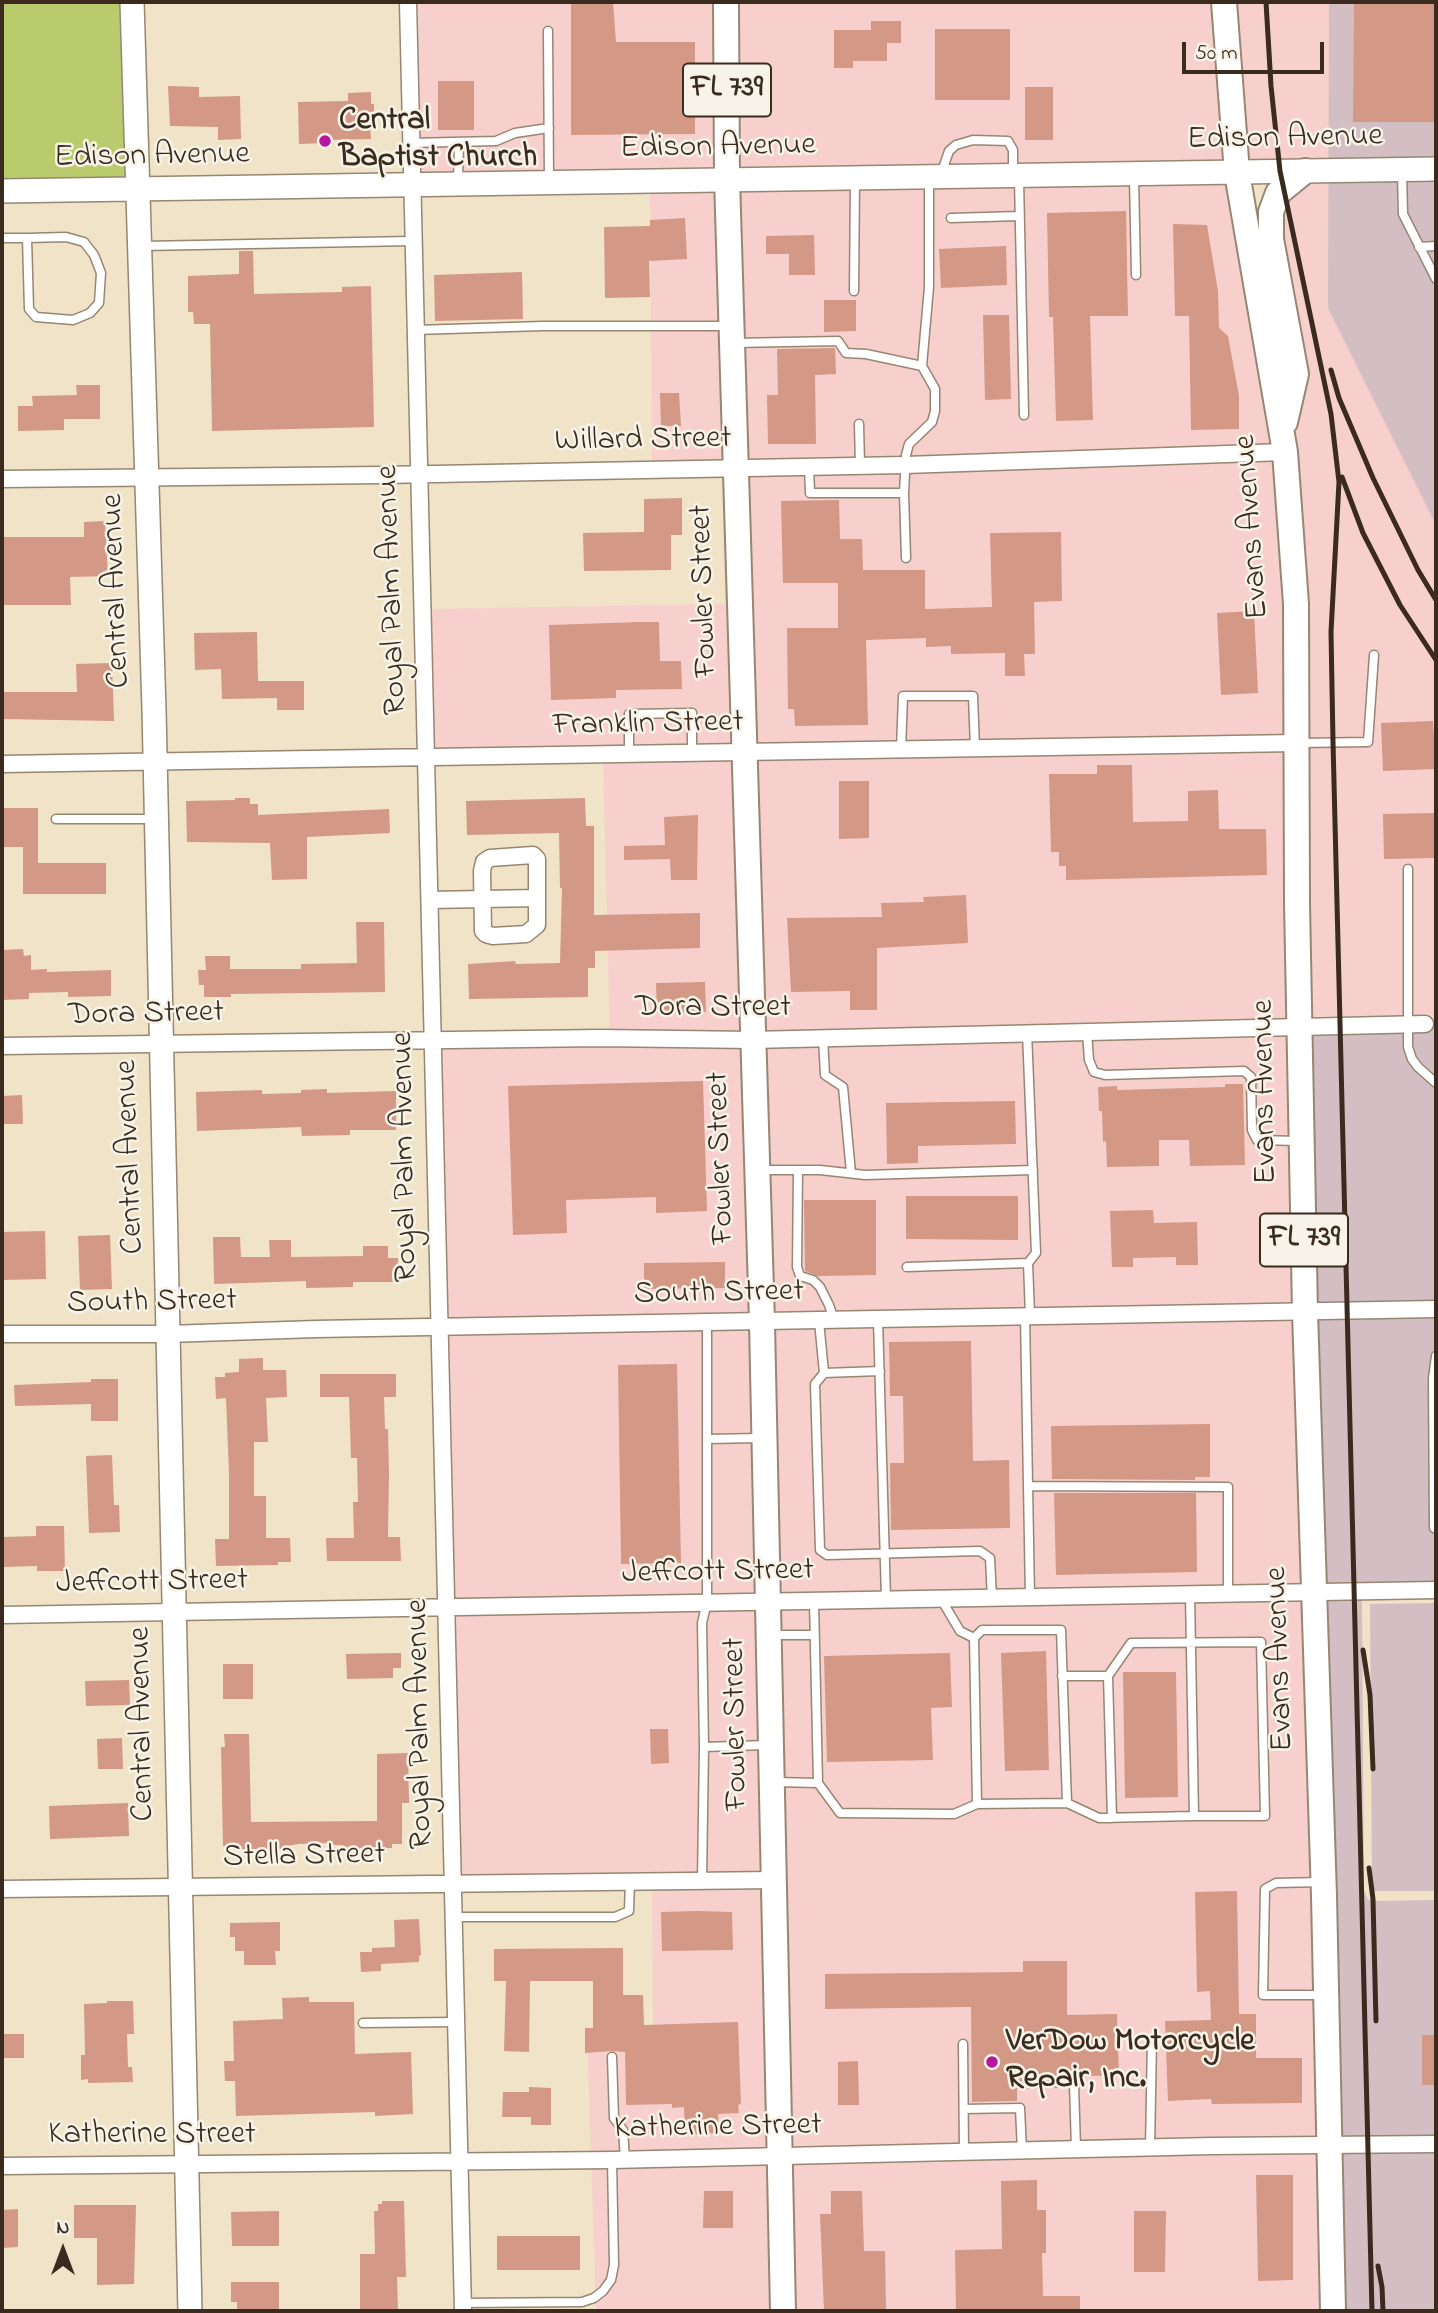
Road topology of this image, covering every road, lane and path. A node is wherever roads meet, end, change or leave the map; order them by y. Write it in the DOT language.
graph roads {
  1 [pos="132,2"];
  2 [pos="408,2"];
  3 [pos="726,2"];
  4 [pos="1224,2"];
  5 [pos="548,31"];
  6 [pos="549,128"];
  7 [pos="458,142"];
  8 [pos="410,144"];
  9 [pos="1436,169"];
  10 [pos="1402,170"];
  11 [pos="1305,171"];
  12 [pos="1237,173"];
  13 [pos="1134,174"];
  14 [pos="1016,176"];
  15 [pos="935,177"];
  16 [pos="855,178"];
  17 [pos="727,179"];
  18 [pos="550,184"];
  19 [pos="458,185"];
  20 [pos="411,186"];
  21 [pos="138,190"];
  22 [pos="2,191"];
  23 [pos="1019,216"];
  24 [pos="951,218"];
  25 [pos="2,238"];
  26 [pos="27,238"];
  27 [pos="412,242"];
  28 [pos="1436,246"];
  29 [pos="140,247"];
  30 [pos="1419,247"];
  31 [pos="1136,275"];
  32 [pos="1436,279"];
  33 [pos="854,291"];
  34 [pos="415,330"];
  35 [pos="731,334"];
  36 [pos="922,366"];
  37 [pos="1024,415"];
  38 [pos="859,424"];
  39 [pos="1284,444"];
  40 [pos="905,465"];
  41 [pos="809,466"];
  42 [pos="860,466"];
  43 [pos="735,467"];
  44 [pos="418,474"];
  45 [pos="146,477"];
  46 [pos="2,479"];
  47 [pos="904,493"];
  48 [pos="906,558"];
  49 [pos="1374,655"];
  50 [pos="1296,743"];
  51 [pos="975,748"];
  52 [pos="901,749"];
  53 [pos="745,751"];
  54 [pos="692,753"];
  55 [pos="629,754"];
  56 [pos="426,757"];
  57 [pos="154,762"];
  58 [pos="2,764"];
  59 [pos="156,819"];
  60 [pos="56,820"];
  61 [pos="1408,869"];
  62 [pos="537,898"];
  63 [pos="483,899"];
  64 [pos="430,900"];
  65 [pos="1417,1024"];
  66 [pos="1299,1026"];
  67 [pos="1027,1032"];
  68 [pos="1087,1032"];
  69 [pos="823,1038"];
  70 [pos="752,1040"];
  71 [pos="432,1041"];
  72 [pos="160,1043"];
  73 [pos="2,1046"];
  74 [pos="1436,1083"];
  75 [pos="1302,1141"];
  76 [pos="756,1170"];
  77 [pos="798,1170"];
  78 [pos="1032,1170"];
  79 [pos="851,1173"];
  80 [pos="1027,1263"];
  81 [pos="906,1266"];
  82 [pos="1436,1309"];
  83 [pos="1305,1312"];
  84 [pos="1027,1315"];
  85 [pos="878,1319"];
  86 [pos="827,1321"];
  87 [pos="707,1323"];
  88 [pos="762,1323"];
  89 [pos="439,1327"];
  90 [pos="2,1334"];
  91 [pos="168,1334"];
  92 [pos="1436,1356"];
  93 [pos="880,1371"];
  94 [pos="824,1373"];
  95 [pos="764,1438"];
  96 [pos="707,1439"];
  97 [pos="1028,1486"];
  98 [pos="1436,1529"];
  99 [pos="885,1553"];
  100 [pos="1436,1590"];
  101 [pos="1312,1593"];
  102 [pos="1228,1594"];
  103 [pos="1190,1595"];
  104 [pos="992,1598"];
  105 [pos="1030,1598"];
  106 [pos="886,1599"];
  107 [pos="941,1599"];
  108 [pos="768,1600"];
  109 [pos="814,1600"];
  110 [pos="707,1602"];
  111 [pos="447,1608"];
  112 [pos="173,1610"];
  113 [pos="2,1615"];
  114 [pos="769,1635"];
  115 [pos="814,1635"];
  116 [pos="974,1639"];
  117 [pos="1191,1643"];
  118 [pos="1062,1676"];
  119 [pos="1108,1676"];
  120 [pos="771,1745"];
  121 [pos="704,1747"];
  122 [pos="772,1782"];
  123 [pos="818,1783"];
  124 [pos="1067,1803"];
  125 [pos="977,1804"];
  126 [pos="1194,1816"];
  127 [pos="1112,1818"];
  128 [pos="630,1881"];
  129 [pos="702,1881"];
  130 [pos="774,1881"];
  131 [pos="1323,1882"];
  132 [pos="453,1883"];
  133 [pos="179,1887"];
  134 [pos="2,1889"];
  135 [pos="454,1917"];
  136 [pos="1326,1995"];
  137 [pos="456,2022"];
  138 [pos="363,2023"];
  139 [pos="1152,2040"];
  140 [pos="963,2044"];
  141 [pos="612,2057"];
  142 [pos="1074,2084"];
  143 [pos="964,2109"];
  144 [pos="1436,2144"];
  145 [pos="1330,2145"];
  146 [pos="1150,2148"];
  147 [pos="1076,2149"];
  148 [pos="1022,2151"];
  149 [pos="964,2152"];
  150 [pos="781,2156"];
  151 [pos="619,2160"];
  152 [pos="460,2162"];
  153 [pos="187,2165"];
  154 [pos="2,2166"];
  155 [pos="463,2307"];
  156 [pos="190,2311"];
  157 [pos="783,2311"];
  158 [pos="1333,2311"];
  1 -- 21 [label="street, Central Avenue"];
  2 -- 8 [label="street, Royal Palm Avenue"];
  3 -- 17 [label="main road, Fowler Street / FL 739"];
  4 -- 12 [label="main road, Evans Avenue / FL 739"];
  5 -- 6 [label="lane"];
  6 -- 7 [label="lane"];
  6 -- 18 [label="lane"];
  7 -- 8 [label="lane"];
  7 -- 19 [label="lane"];
  8 -- 20 [label="street, Royal Palm Avenue"];
  9 -- 10 [label="street, Edison Avenue"];
  10 -- 11 [label="street, Edison Avenue"];
  10 -- 30 [label="lane"];
  11 -- 12 [label="street, Edison Avenue"];
  11 -- 39 [label="main road"];
  12 -- 13 [label="street, Edison Avenue"];
  12 -- 39 [label="main road, Evans Avenue / FL 739"];
  13 -- 14 [label="street, Edison Avenue"];
  13 -- 31 [label="lane"];
  14 -- 15 [label="street, Edison Avenue"];
  14 -- 15 [label="lane"];
  14 -- 23 [label="lane"];
  15 -- 16 [label="street, Edison Avenue"];
  15 -- 36 [label="lane"];
  16 -- 17 [label="street, Edison Avenue"];
  16 -- 33 [label="lane"];
  17 -- 18 [label="street, Edison Avenue"];
  17 -- 35 [label="main road, Fowler Street / FL 739"];
  18 -- 19 [label="street, Edison Avenue"];
  19 -- 20 [label="street, Edison Avenue"];
  20 -- 21 [label="street, Edison Avenue"];
  20 -- 27 [label="street, Royal Palm Avenue"];
  21 -- 22 [label="street, Edison Avenue"];
  21 -- 29 [label="street, Central Avenue"];
  23 -- 24 [label="lane"];
  23 -- 37 [label="lane"];
  25 -- 26 [label="lane"];
  26 -- 26 [label="lane"];
  27 -- 29 [label="lane"];
  27 -- 34 [label="street, Royal Palm Avenue"];
  28 -- 30 [label="lane"];
  29 -- 45 [label="street, Central Avenue"];
  30 -- 32 [label="lane"];
  34 -- 35 [label="lane"];
  34 -- 44 [label="street, Royal Palm Avenue"];
  35 -- 36 [label="lane"];
  35 -- 43 [label="main road, Fowler Street / FL 739"];
  36 -- 40 [label="lane"];
  38 -- 42 [label="lane"];
  39 -- 40 [label="street, Willard Street"];
  39 -- 50 [label="main road, Evans Avenue / FL 739"];
  40 -- 42 [label="street, Willard Street"];
  40 -- 47 [label="lane"];
  41 -- 42 [label="street, Willard Street"];
  41 -- 43 [label="street, Willard Street"];
  41 -- 47 [label="lane"];
  43 -- 44 [label="street, Willard Street"];
  43 -- 53 [label="main road, Fowler Street / FL 739"];
  44 -- 45 [label="street, Willard Street"];
  44 -- 56 [label="street, Royal Palm Avenue"];
  45 -- 46 [label="street, Willard Street"];
  45 -- 57 [label="street, Central Avenue"];
  47 -- 48 [label="lane"];
  49 -- 50 [label="lane"];
  50 -- 51 [label="street, Franklin Street"];
  50 -- 66 [label="main road, Evans Avenue / FL 739"];
  51 -- 52 [label="street, Franklin Street"];
  51 -- 52 [label="lane"];
  52 -- 53 [label="street, Franklin Street"];
  53 -- 54 [label="street, Franklin Street"];
  53 -- 70 [label="main road, Fowler Street / FL 739"];
  54 -- 55 [label="street, Franklin Street"];
  54 -- 55 [label="lane"];
  55 -- 56 [label="street, Franklin Street"];
  56 -- 57 [label="street, Franklin Street"];
  56 -- 64 [label="street, Royal Palm Avenue"];
  57 -- 58 [label="street, Franklin Street"];
  57 -- 59 [label="street, Central Avenue"];
  59 -- 60 [label="lane"];
  59 -- 72 [label="street, Central Avenue"];
  61 -- 65 [label="lane"];
  62 -- 63 [label="street"];
  62 -- 63 [label="street"];
  62 -- 63 [label="street"];
  63 -- 64 [label="street"];
  64 -- 71 [label="street, Royal Palm Avenue"];
  65 -- 66 [label="street, Dora Street"];
  65 -- 74 [label="lane"];
  66 -- 68 [label="street, Dora Street"];
  66 -- 75 [label="main road, Evans Avenue / FL 739"];
  67 -- 68 [label="street, Dora Street"];
  67 -- 69 [label="street, Dora Street"];
  67 -- 78 [label="lane"];
  68 -- 75 [label="lane"];
  69 -- 70 [label="street, Dora Street"];
  69 -- 79 [label="lane"];
  70 -- 71 [label="street, Dora Street"];
  70 -- 76 [label="main road, Fowler Street / FL 739"];
  71 -- 72 [label="street, Dora Street"];
  71 -- 89 [label="street, Royal Palm Avenue"];
  72 -- 73 [label="street, Dora Street"];
  72 -- 91 [label="street, Central Avenue"];
  75 -- 83 [label="main road, Evans Avenue / FL 739"];
  76 -- 77 [label="lane"];
  76 -- 88 [label="main road, Fowler Street / FL 739"];
  77 -- 79 [label="lane"];
  77 -- 86 [label="lane"];
  78 -- 79 [label="lane"];
  78 -- 80 [label="lane"];
  80 -- 81 [label="lane"];
  80 -- 84 [label="lane"];
  82 -- 83 [label="street, South Street"];
  83 -- 84 [label="street, South Street"];
  83 -- 101 [label="main road, Evans Avenue / FL 739"];
  84 -- 85 [label="street, South Street"];
  84 -- 97 [label="lane"];
  85 -- 86 [label="street, South Street"];
  85 -- 93 [label="lane"];
  86 -- 88 [label="street, South Street"];
  86 -- 94 [label="lane"];
  87 -- 88 [label="street, South Street"];
  87 -- 89 [label="street, South Street"];
  87 -- 96 [label="lane"];
  88 -- 95 [label="main road, Fowler Street / FL 739"];
  89 -- 91 [label="street, South Street"];
  89 -- 111 [label="street, Royal Palm Avenue"];
  90 -- 91 [label="street, South Street"];
  91 -- 112 [label="street, Central Avenue"];
  92 -- 98 [label="lane"];
  93 -- 94 [label="lane"];
  93 -- 99 [label="lane"];
  94 -- 99 [label="lane"];
  95 -- 96 [label="lane"];
  95 -- 108 [label="main road, Fowler Street / FL 739"];
  96 -- 110 [label="lane"];
  97 -- 102 [label="lane"];
  97 -- 105 [label="lane"];
  99 -- 104 [label="lane"];
  99 -- 106 [label="lane"];
  100 -- 101 [label="street, Jeffcott Street"];
  101 -- 102 [label="street, Jeffcott Street"];
  101 -- 131 [label="main road, Evans Avenue / FL 739"];
  102 -- 103 [label="street, Jeffcott Street"];
  103 -- 105 [label="street, Jeffcott Street"];
  103 -- 117 [label="lane"];
  104 -- 105 [label="street, Jeffcott Street"];
  104 -- 107 [label="street, Jeffcott Street"];
  106 -- 107 [label="street, Jeffcott Street"];
  106 -- 109 [label="street, Jeffcott Street"];
  107 -- 116 [label="lane"];
  108 -- 109 [label="street, Jeffcott Street"];
  108 -- 110 [label="street, Jeffcott Street"];
  108 -- 114 [label="main road, Fowler Street / FL 739"];
  109 -- 115 [label="lane"];
  110 -- 111 [label="street, Jeffcott Street"];
  110 -- 121 [label="lane"];
  111 -- 112 [label="street, Jeffcott Street"];
  111 -- 132 [label="street, Royal Palm Avenue"];
  112 -- 113 [label="street, Jeffcott Street"];
  112 -- 133 [label="street, Central Avenue"];
  114 -- 115 [label="lane"];
  114 -- 120 [label="main road, Fowler Street / FL 739"];
  115 -- 123 [label="lane"];
  116 -- 118 [label="lane"];
  116 -- 125 [label="lane"];
  117 -- 119 [label="lane"];
  117 -- 126 [label="lane"];
  117 -- 126 [label="lane"];
  118 -- 119 [label="lane"];
  118 -- 124 [label="lane"];
  119 -- 127 [label="lane"];
  120 -- 121 [label="lane"];
  120 -- 122 [label="main road, Fowler Street / FL 739"];
  121 -- 129 [label="lane"];
  122 -- 123 [label="lane"];
  122 -- 130 [label="main road, Fowler Street / FL 739"];
  123 -- 125 [label="lane"];
  124 -- 125 [label="lane"];
  124 -- 127 [label="lane"];
  126 -- 127 [label="lane"];
  128 -- 129 [label="street, Stella Street"];
  128 -- 132 [label="street, Stella Street"];
  128 -- 135 [label="lane"];
  129 -- 130 [label="street, Stella Street"];
  130 -- 150 [label="main road, Fowler Street / FL 739"];
  131 -- 136 [label="main road, Evans Avenue / FL 739"];
  131 -- 136 [label="lane"];
  132 -- 133 [label="street, Stella Street"];
  132 -- 135 [label="street, Royal Palm Avenue"];
  133 -- 134 [label="street, Stella Street"];
  133 -- 153 [label="street, Central Avenue"];
  135 -- 137 [label="street, Royal Palm Avenue"];
  136 -- 145 [label="main road, Evans Avenue / FL 739"];
  137 -- 138 [label="lane"];
  137 -- 152 [label="street, Royal Palm Avenue"];
  139 -- 146 [label="lane"];
  140 -- 143 [label="lane"];
  141 -- 151 [label="lane"];
  142 -- 147 [label="lane"];
  143 -- 148 [label="lane"];
  143 -- 149 [label="lane"];
  144 -- 145 [label="street, Katherine Street"];
  145 -- 146 [label="street, Katherine Street"];
  145 -- 158 [label="main road, Evans Avenue / FL 739"];
  146 -- 147 [label="street, Katherine Street"];
  147 -- 148 [label="street, Katherine Street"];
  148 -- 149 [label="street, Katherine Street"];
  149 -- 150 [label="street, Katherine Street"];
  150 -- 151 [label="street, Katherine Street"];
  150 -- 157 [label="main road, Fowler Street / FL 739"];
  151 -- 152 [label="street, Katherine Street"];
  151 -- 155 [label="lane"];
  152 -- 153 [label="street, Katherine Street"];
  152 -- 155 [label="street, Royal Palm Avenue"];
  153 -- 154 [label="street, Katherine Street"];
  153 -- 156 [label="street, Central Avenue"];
}
